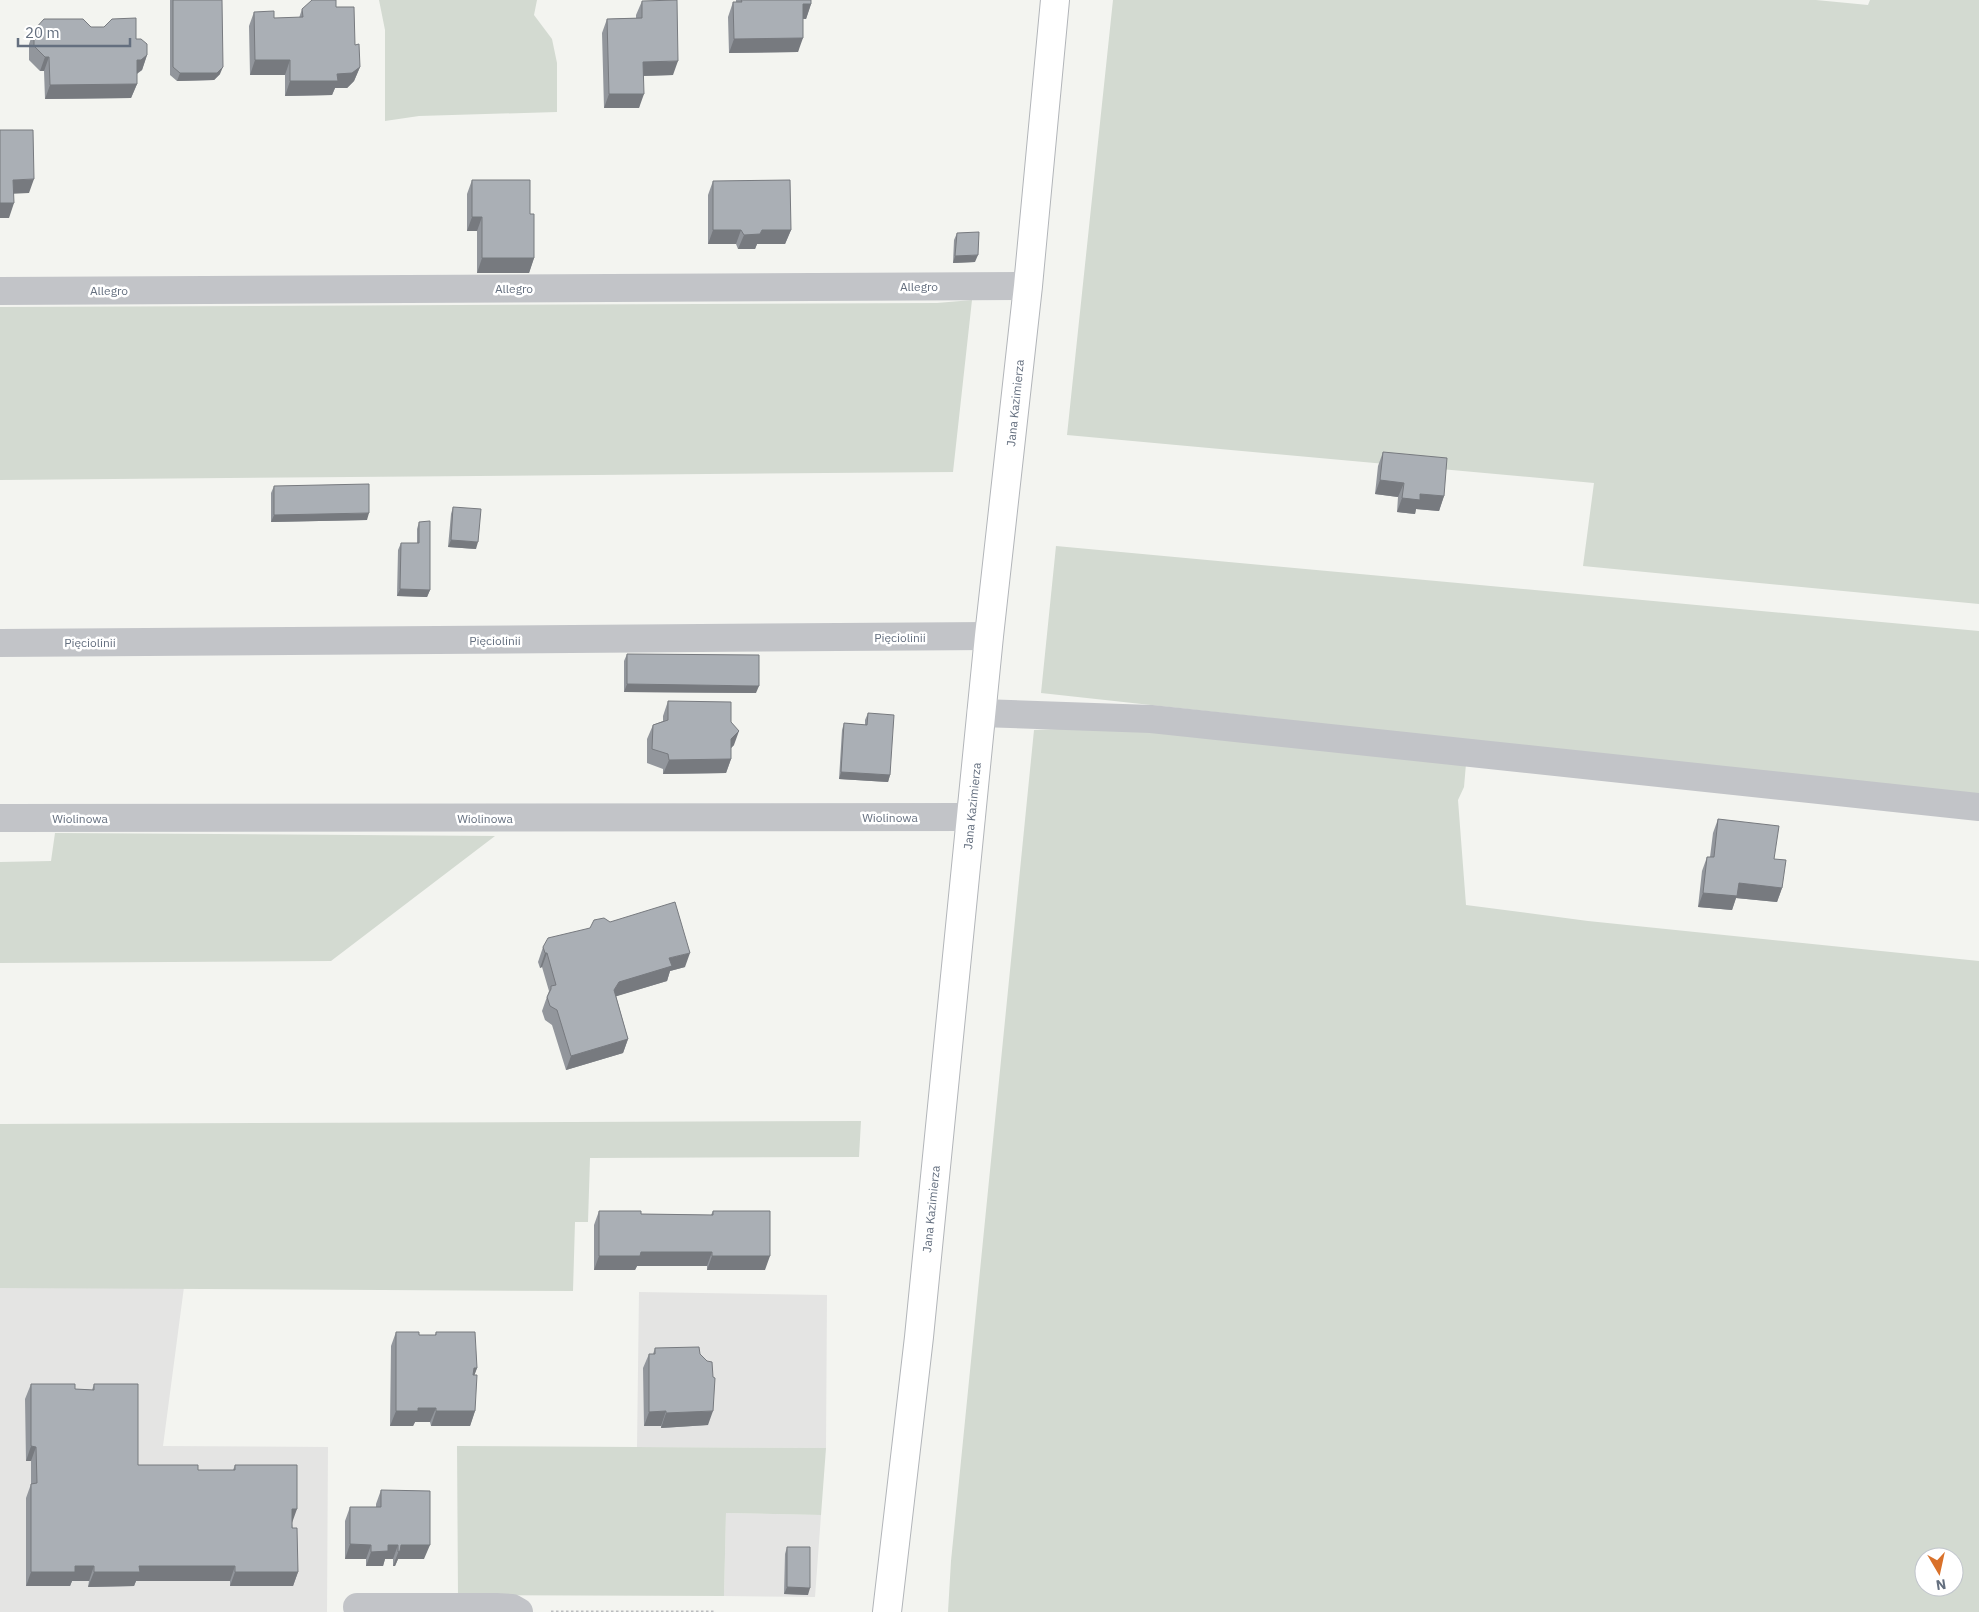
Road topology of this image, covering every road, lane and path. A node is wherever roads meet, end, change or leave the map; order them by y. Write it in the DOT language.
graph roads {
  1 [pos="1055,0"];
  2 [pos="1028,286"];
  3 [pos="0,291"];
  4 [pos="989,636"];
  5 [pos="0,643"];
  6 [pos="982,713"];
  7 [pos="1979,807"];
  8 [pos="970,817"];
  9 [pos="0,818"];
  10 [pos="357,1607"];
  11 [pos="519,1612"];
  12 [pos="549,1612"];
  13 [pos="716,1612"];
  14 [pos="888,1612"];
  1 -- 2 [label="main road, Jana Kazimierza"];
  2 -- 3 [label="street, Allegro"];
  2 -- 4 [label="main road, Jana Kazimierza"];
  4 -- 5 [label="street, Pięciolinii"];
  4 -- 6 [label="main road, Jana Kazimierza"];
  6 -- 7 [label="street"];
  6 -- 8 [label="main road, Jana Kazimierza"];
  8 -- 9 [label="street, Wiolinowa"];
  8 -- 14 [label="main road, Jana Kazimierza"];
  10 -- 11 [label="street"];
  12 -- 13 [label="path"];
}
